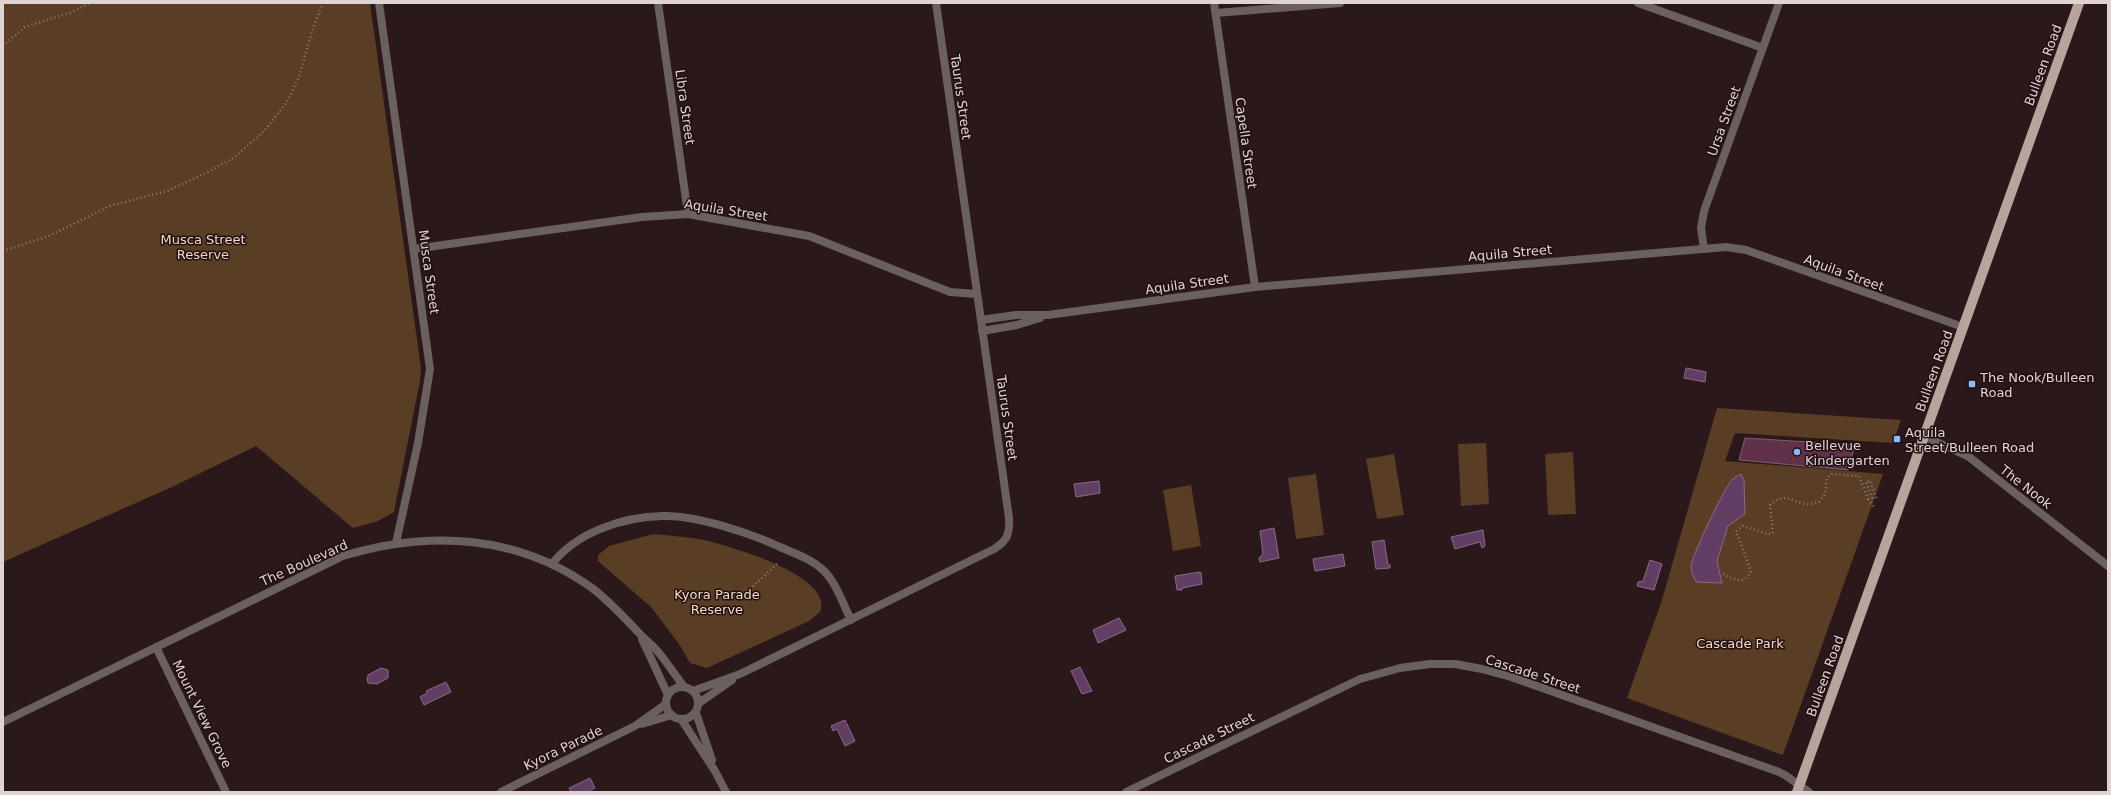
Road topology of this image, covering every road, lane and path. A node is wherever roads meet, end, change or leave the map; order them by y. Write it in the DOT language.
graph roads {
  1 [pos="90,3"];
  2 [pos="323,3"];
  3 [pos="379,3"];
  4 [pos="658,3"];
  5 [pos="936,3"];
  6 [pos="1214,3"];
  7 [pos="1340,3"];
  8 [pos="1638,3"];
  9 [pos="1779,3"];
  10 [pos="2078,3"];
  11 [pos="1216,13"];
  12 [pos="3,46"];
  13 [pos="1763,48"];
  14 [pos="688,214"];
  15 [pos="414,248"];
  16 [pos="1704,248"];
  17 [pos="3,251"];
  18 [pos="1255,286"];
  19 [pos="977,294"];
  20 [pos="1048,315"];
  21 [pos="981,320"];
  22 [pos="1963,327"];
  23 [pos="982,331"];
  24 [pos="1924,436"];
  25 [pos="1868,499"];
  26 [pos="1877,500"];
  27 [pos="1874,507"];
  28 [pos="396,543"];
  29 [pos="552,564"];
  30 [pos="777,564"];
  31 [pos="2108,566"];
  32 [pos="1723,574"];
  33 [pos="747,592"];
  34 [pos="851,620"];
  35 [pos="638,633"];
  36 [pos="156,647"];
  37 [pos="740,674"];
  38 [pos="684,687"];
  39 [pos="693,691"];
  40 [pos="668,695"];
  41 [pos="699,703"];
  42 [pos="666,704"];
  43 [pos="696,712"];
  44 [pos="672,715"];
  45 [pos="681,720"];
  46 [pos="3,722"];
  47 [pos="636,726"];
  48 [pos="715,770"];
  49 [pos="1798,789"];
  50 [pos="226,792"];
  51 [pos="501,792"];
  52 [pos="726,792"];
  53 [pos="1126,792"];
  54 [pos="1809,792"];
  1 -- 12 [label="path"];
  2 -- 17 [label="path"];
  3 -- 15 [label="street, Musca Street"];
  4 -- 14 [label="street, Libra Street"];
  5 -- 19 [label="street, Taurus Street"];
  6 -- 11 [label="street, Capella Street"];
  7 -- 11 [label="street"];
  8 -- 13 [label="street"];
  9 -- 13 [label="street, Ursa Street"];
  10 -- 22 [label="main road, Bulleen Road"];
  11 -- 18 [label="street, Capella Street"];
  13 -- 16 [label="street, Ursa Street"];
  14 -- 15 [label="street, Aquila Street"];
  14 -- 19 [label="street, Aquila Street"];
  15 -- 28 [label="street, Musca Street"];
  16 -- 18 [label="street, Aquila Street"];
  16 -- 22 [label="street, Aquila Street"];
  18 -- 20 [label="street, Aquila Street"];
  19 -- 21 [label="street, Taurus Street"];
  20 -- 21 [label="street, Aquila Street"];
  20 -- 23 [label="street, Aquila Street"];
  21 -- 23 [label="street, Taurus Street"];
  22 -- 24 [label="main road, Bulleen Road"];
  23 -- 34 [label="street, Taurus Street"];
  24 -- 31 [label="street, The Nook"];
  24 -- 49 [label="main road, Bulleen Road"];
  25 -- 26 [label="path"];
  25 -- 27 [label="path"];
  25 -- 32 [label="path"];
  28 -- 29 [label="street, The Boulevard"];
  28 -- 36 [label="street, The Boulevard"];
  29 -- 34 [label="street"];
  29 -- 35 [label="street, The Boulevard"];
  30 -- 33 [label="path"];
  34 -- 37 [label="street, Taurus Street"];
  35 -- 38 [label="street, The Boulevard"];
  35 -- 40 [label="street, The Boulevard"];
  36 -- 46 [label="street, The Boulevard"];
  36 -- 50 [label="street, Mount View Grove"];
  37 -- 39 [label="street, Taurus Street"];
  37 -- 41 [label="street, Taurus Street"];
  38 -- 39 [label="street"];
  38 -- 40 [label="street"];
  39 -- 41 [label="street"];
  40 -- 42 [label="street"];
  41 -- 43 [label="street"];
  42 -- 44 [label="street"];
  42 -- 47 [label="street, Kyora Parade"];
  43 -- 45 [label="street"];
  43 -- 48 [label="street"];
  44 -- 45 [label="street"];
  44 -- 47 [label="street, Kyora Parade"];
  45 -- 48 [label="street"];
  47 -- 51 [label="street, Kyora Parade"];
  48 -- 52 [label="street"];
  49 -- 53 [label="street, Cascade Street"];
  49 -- 54 [label="street, Cascade Street"];
}
